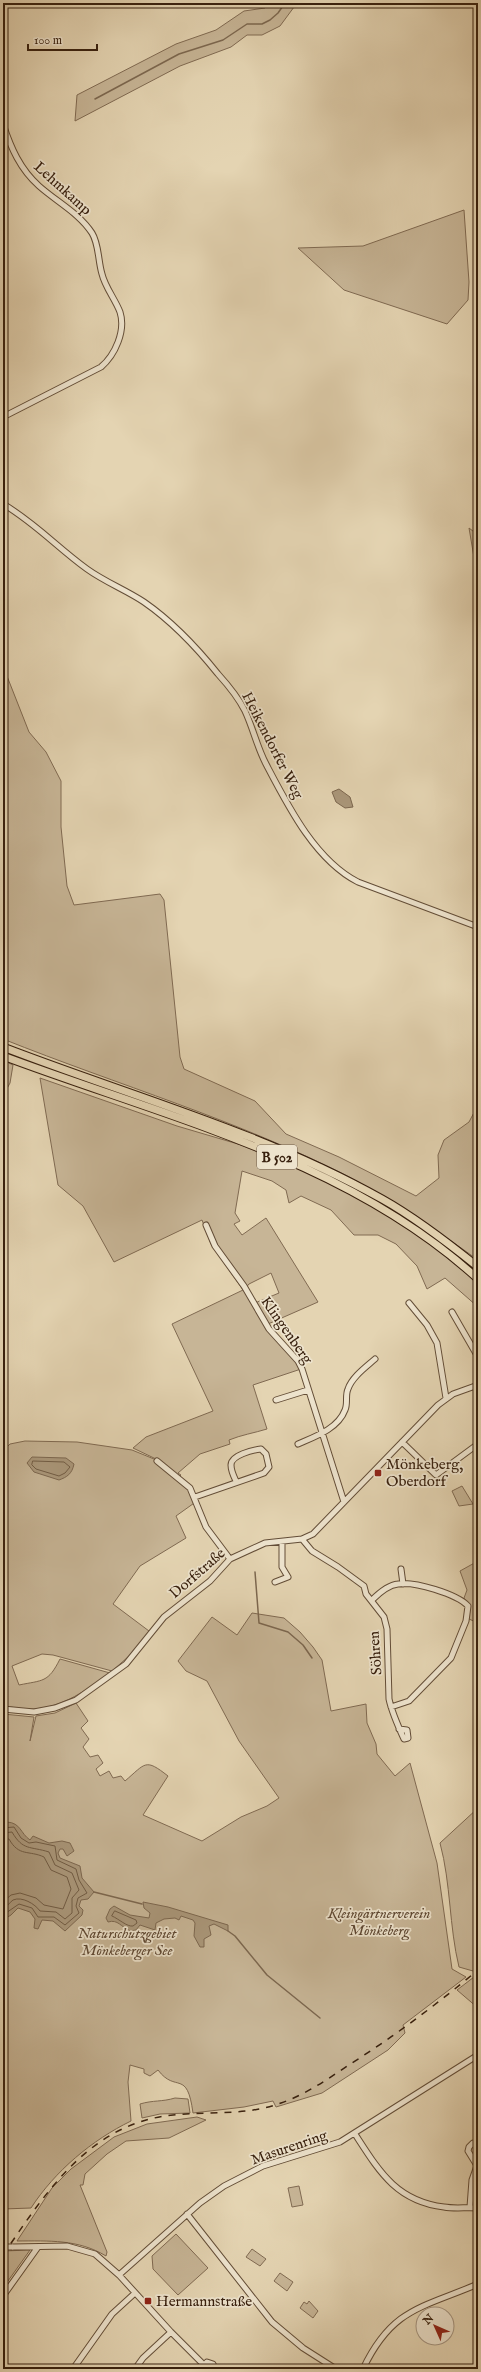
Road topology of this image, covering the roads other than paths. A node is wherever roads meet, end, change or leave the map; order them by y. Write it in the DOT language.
graph roads {
  1 [pos="3,124"];
  2 [pos="3,417"];
  3 [pos="3,504"];
  4 [pos="478,927"];
  5 [pos="3,1047"];
  6 [pos="3,1056"];
  7 [pos="52,1069"];
  8 [pos="206,1225"];
  9 [pos="478,1267"];
  10 [pos="478,1279"];
  11 [pos="409,1303"];
  12 [pos="452,1312"];
  13 [pos="478,1357"];
  14 [pos="375,1359"];
  15 [pos="478,1385"];
  16 [pos="308,1390"];
  17 [pos="446,1398"];
  18 [pos="276,1400"];
  19 [pos="322,1434"];
  20 [pos="402,1442"];
  21 [pos="298,1444"];
  22 [pos="478,1444"];
  23 [pos="157,1461"];
  24 [pos="236,1481"];
  25 [pos="195,1497"];
  26 [pos="344,1502"];
  27 [pos="302,1539"];
  28 [pos="282,1542"];
  29 [pos="230,1559"];
  30 [pos="401,1569"];
  31 [pos="275,1582"];
  32 [pos="403,1584"];
  33 [pos="372,1600"];
  34 [pos="391,1707"];
  35 [pos="3,1709"];
  36 [pos="399,1729"];
  37 [pos="478,2055"];
  38 [pos="355,2134"];
  39 [pos="478,2146"];
  40 [pos="477,2163"];
  41 [pos="470,2207"];
  42 [pos="478,2208"];
  43 [pos="187,2214"];
  44 [pos="4,2247"];
  45 [pos="38,2247"];
  46 [pos="119,2275"];
  47 [pos="478,2284"];
  48 [pos="135,2293"];
  49 [pos="3,2296"];
  50 [pos="171,2332"];
  51 [pos="202,2367"];
  52 [pos="73,2369"];
  53 [pos="135,2369"];
  54 [pos="216,2369"];
  55 [pos="336,2369"];
  56 [pos="363,2369"];
  1 -- 2 [label="street, Lehmkamp"];
  3 -- 4 [label="street, Heikendorfer Weg"];
  5 -- 7 [label="highway, B 502"];
  6 -- 7 [label="highway, B 502"];
  7 -- 9 [label="highway, B 502"];
  7 -- 10 [label="highway, B 502"];
  8 -- 16 [label="street, Klingenberg"];
  11 -- 17 [label="street"];
  12 -- 13 [label="street"];
  14 -- 19 [label="street"];
  15 -- 17 [label="street, Dorfstraße"];
  16 -- 18 [label="street"];
  16 -- 19 [label="street, Klingenberg"];
  17 -- 20 [label="street, Dorfstraße"];
  19 -- 21 [label="street"];
  19 -- 26 [label="street, Klingenberg"];
  20 -- 22 [label="street"];
  20 -- 26 [label="street, Dorfstraße"];
  23 -- 25 [label="street"];
  24 -- 24 [label="street"];
  24 -- 25 [label="street"];
  25 -- 29 [label="street"];
  26 -- 27 [label="street, Dorfstraße"];
  27 -- 28 [label="street, Dorfstraße"];
  27 -- 33 [label="street, Söhren"];
  28 -- 29 [label="street, Dorfstraße"];
  28 -- 31 [label="street"];
  29 -- 35 [label="street, Dorfstraße"];
  30 -- 32 [label="street"];
  32 -- 33 [label="street"];
  32 -- 34 [label="street"];
  33 -- 34 [label="street, Söhren"];
  34 -- 36 [label="street, Söhren"];
  37 -- 38 [label="street, Masurenring"];
  38 -- 41 [label="street"];
  38 -- 43 [label="street, Masurenring"];
  39 -- 40 [label="street"];
  40 -- 41 [label="street"];
  41 -- 42 [label="street"];
  43 -- 46 [label="street, Masurenring"];
  43 -- 55 [label="street"];
  44 -- 45 [label="street, bridge"];
  45 -- 46 [label="street"];
  45 -- 49 [label="street"];
  46 -- 48 [label="street"];
  47 -- 56 [label="street"];
  48 -- 50 [label="street"];
  48 -- 52 [label="street"];
  50 -- 51 [label="street"];
  50 -- 53 [label="street"];
  51 -- 54 [label="street"];
}
